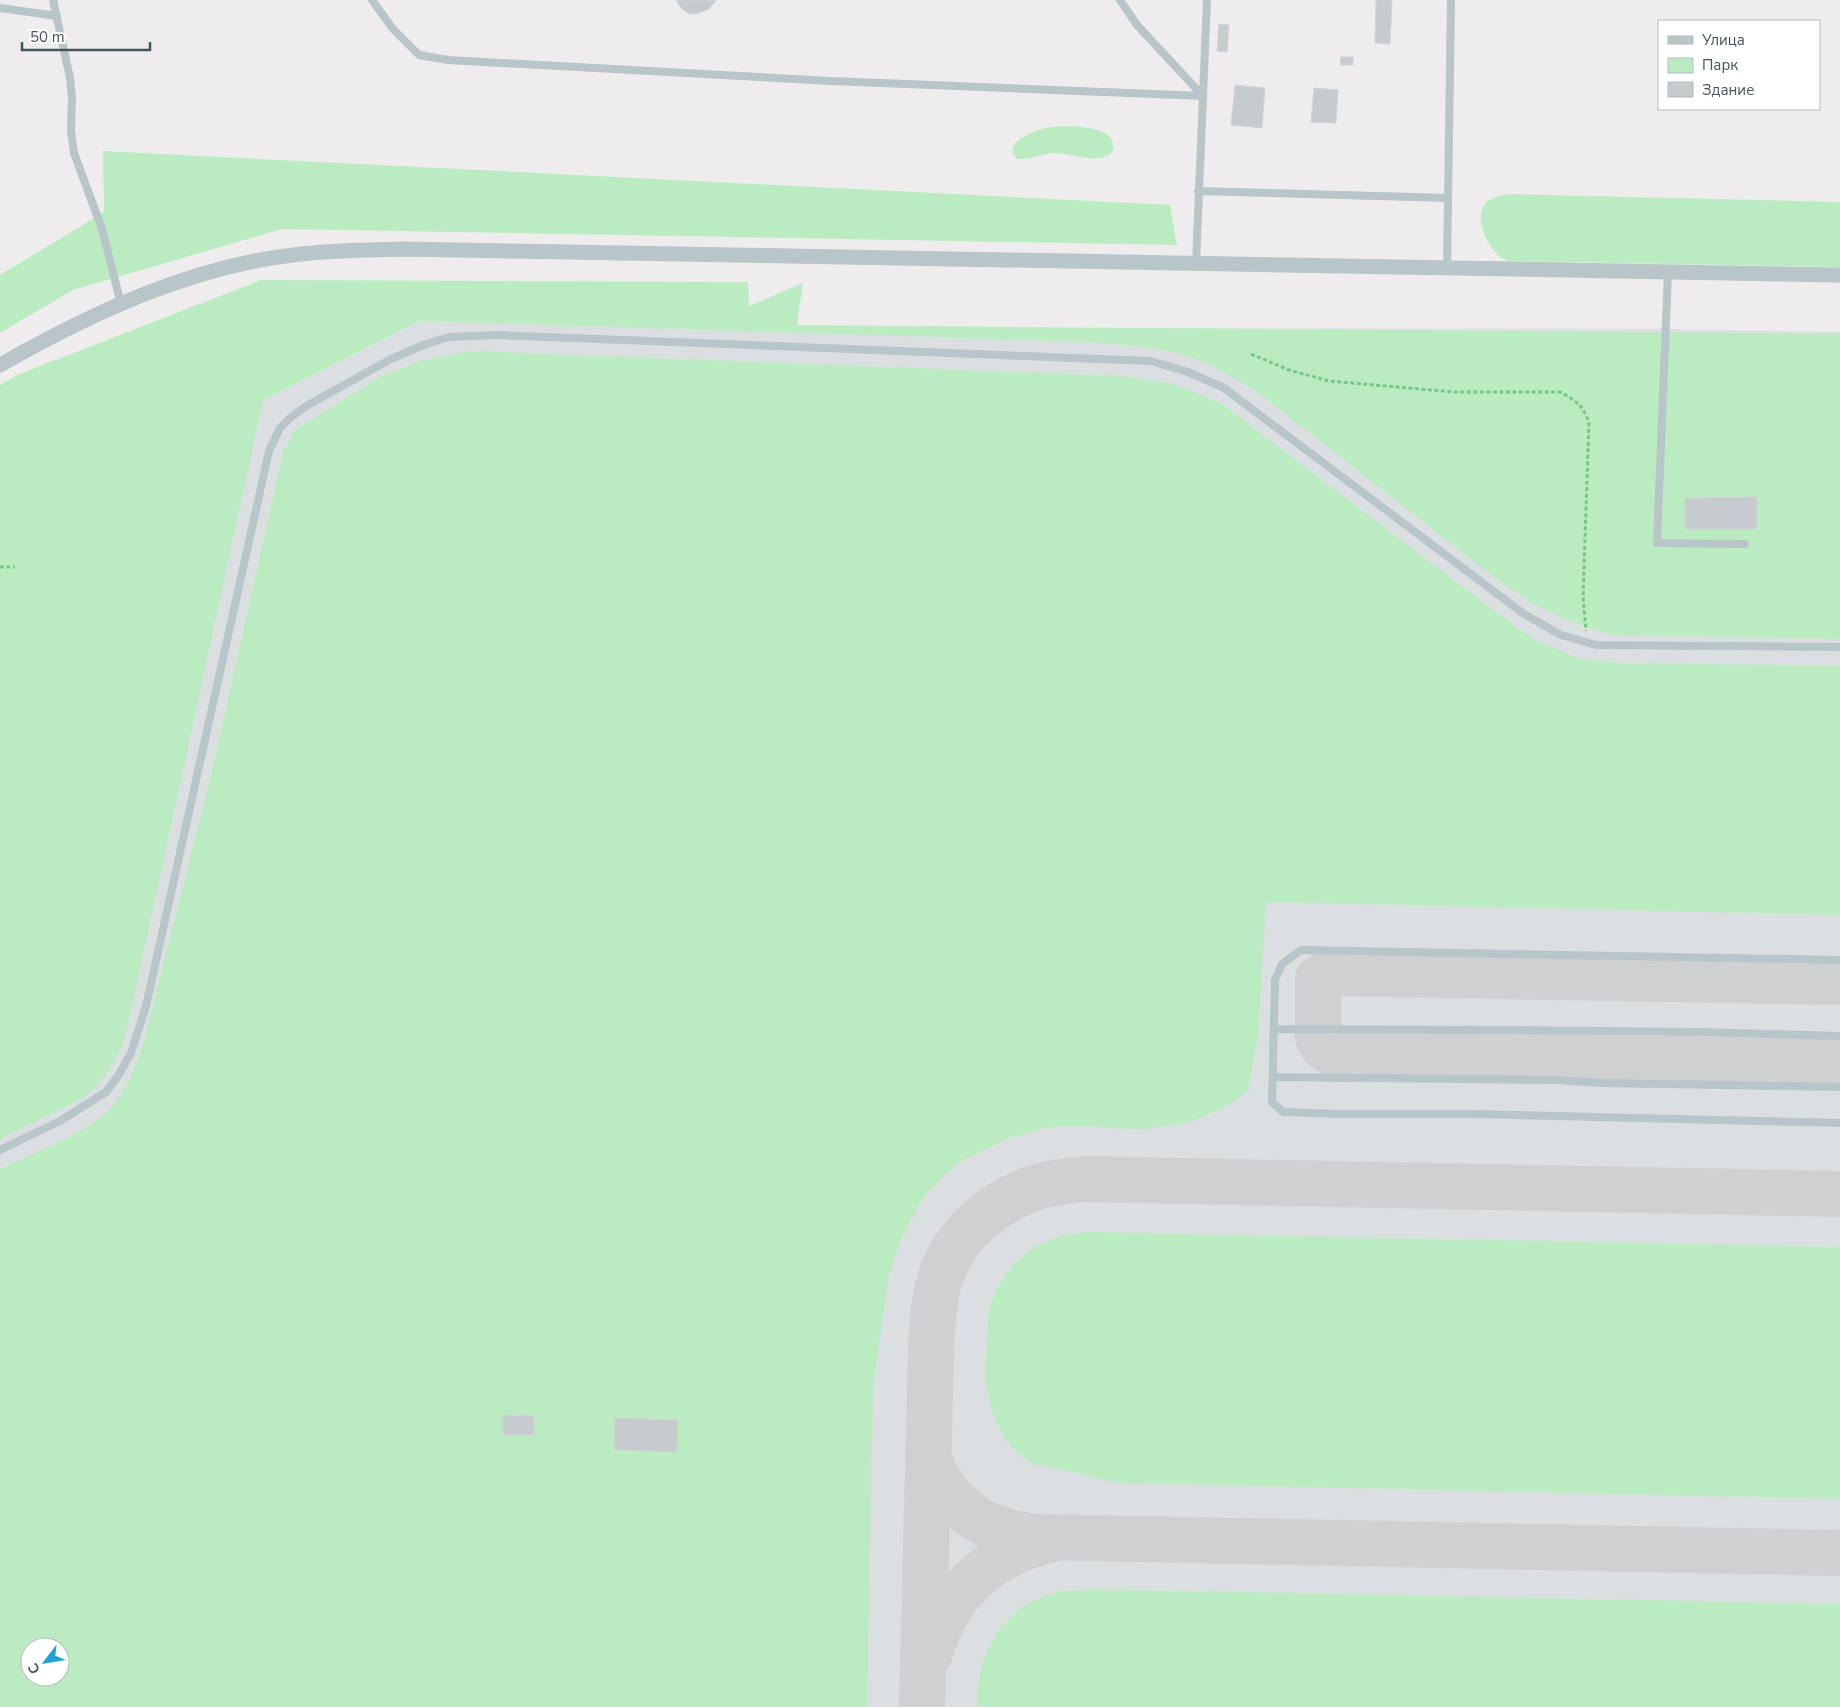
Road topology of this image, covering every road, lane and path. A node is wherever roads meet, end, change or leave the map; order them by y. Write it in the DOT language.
graph roads {
  1 [pos="53,0"];
  2 [pos="372,0"];
  3 [pos="1120,0"];
  4 [pos="1207,0"];
  5 [pos="1451,0"];
  6 [pos="0,8"];
  7 [pos="57,16"];
  8 [pos="1202,96"];
  9 [pos="1198,191"];
  10 [pos="1448,198"];
  11 [pos="1196,264"];
  12 [pos="1447,269"];
  13 [pos="1668,272"];
  14 [pos="1840,275"];
  15 [pos="121,304"];
  16 [pos="1251,354"];
  17 [pos="0,365"];
  18 [pos="1745,544"];
  19 [pos="0,567"];
  20 [pos="15,567"];
  21 [pos="1587,642"];
  22 [pos="1840,647"];
  23 [pos="1840,960"];
  24 [pos="1274,1029"];
  25 [pos="1840,1036"];
  26 [pos="1273,1077"];
  27 [pos="1840,1087"];
  28 [pos="1840,1123"];
  29 [pos="0,1150"];
  1 -- 7 [label="lane"];
  2 -- 8 [label="lane"];
  3 -- 8 [label="lane"];
  4 -- 8 [label="lane"];
  5 -- 10 [label="lane"];
  6 -- 7 [label="lane"];
  7 -- 15 [label="lane"];
  8 -- 9 [label="lane"];
  9 -- 10 [label="lane"];
  9 -- 11 [label="lane"];
  10 -- 12 [label="lane"];
  11 -- 12 [label="street"];
  11 -- 15 [label="street"];
  12 -- 13 [label="street"];
  13 -- 14 [label="street"];
  13 -- 18 [label="lane"];
  15 -- 17 [label="street"];
  16 -- 21 [label="path"];
  19 -- 20 [label="path"];
  21 -- 22 [label="lane"];
  21 -- 29 [label="lane"];
  23 -- 24 [label="lane"];
  24 -- 25 [label="lane"];
  24 -- 26 [label="lane"];
  26 -- 27 [label="lane"];
  26 -- 28 [label="lane"];
}
